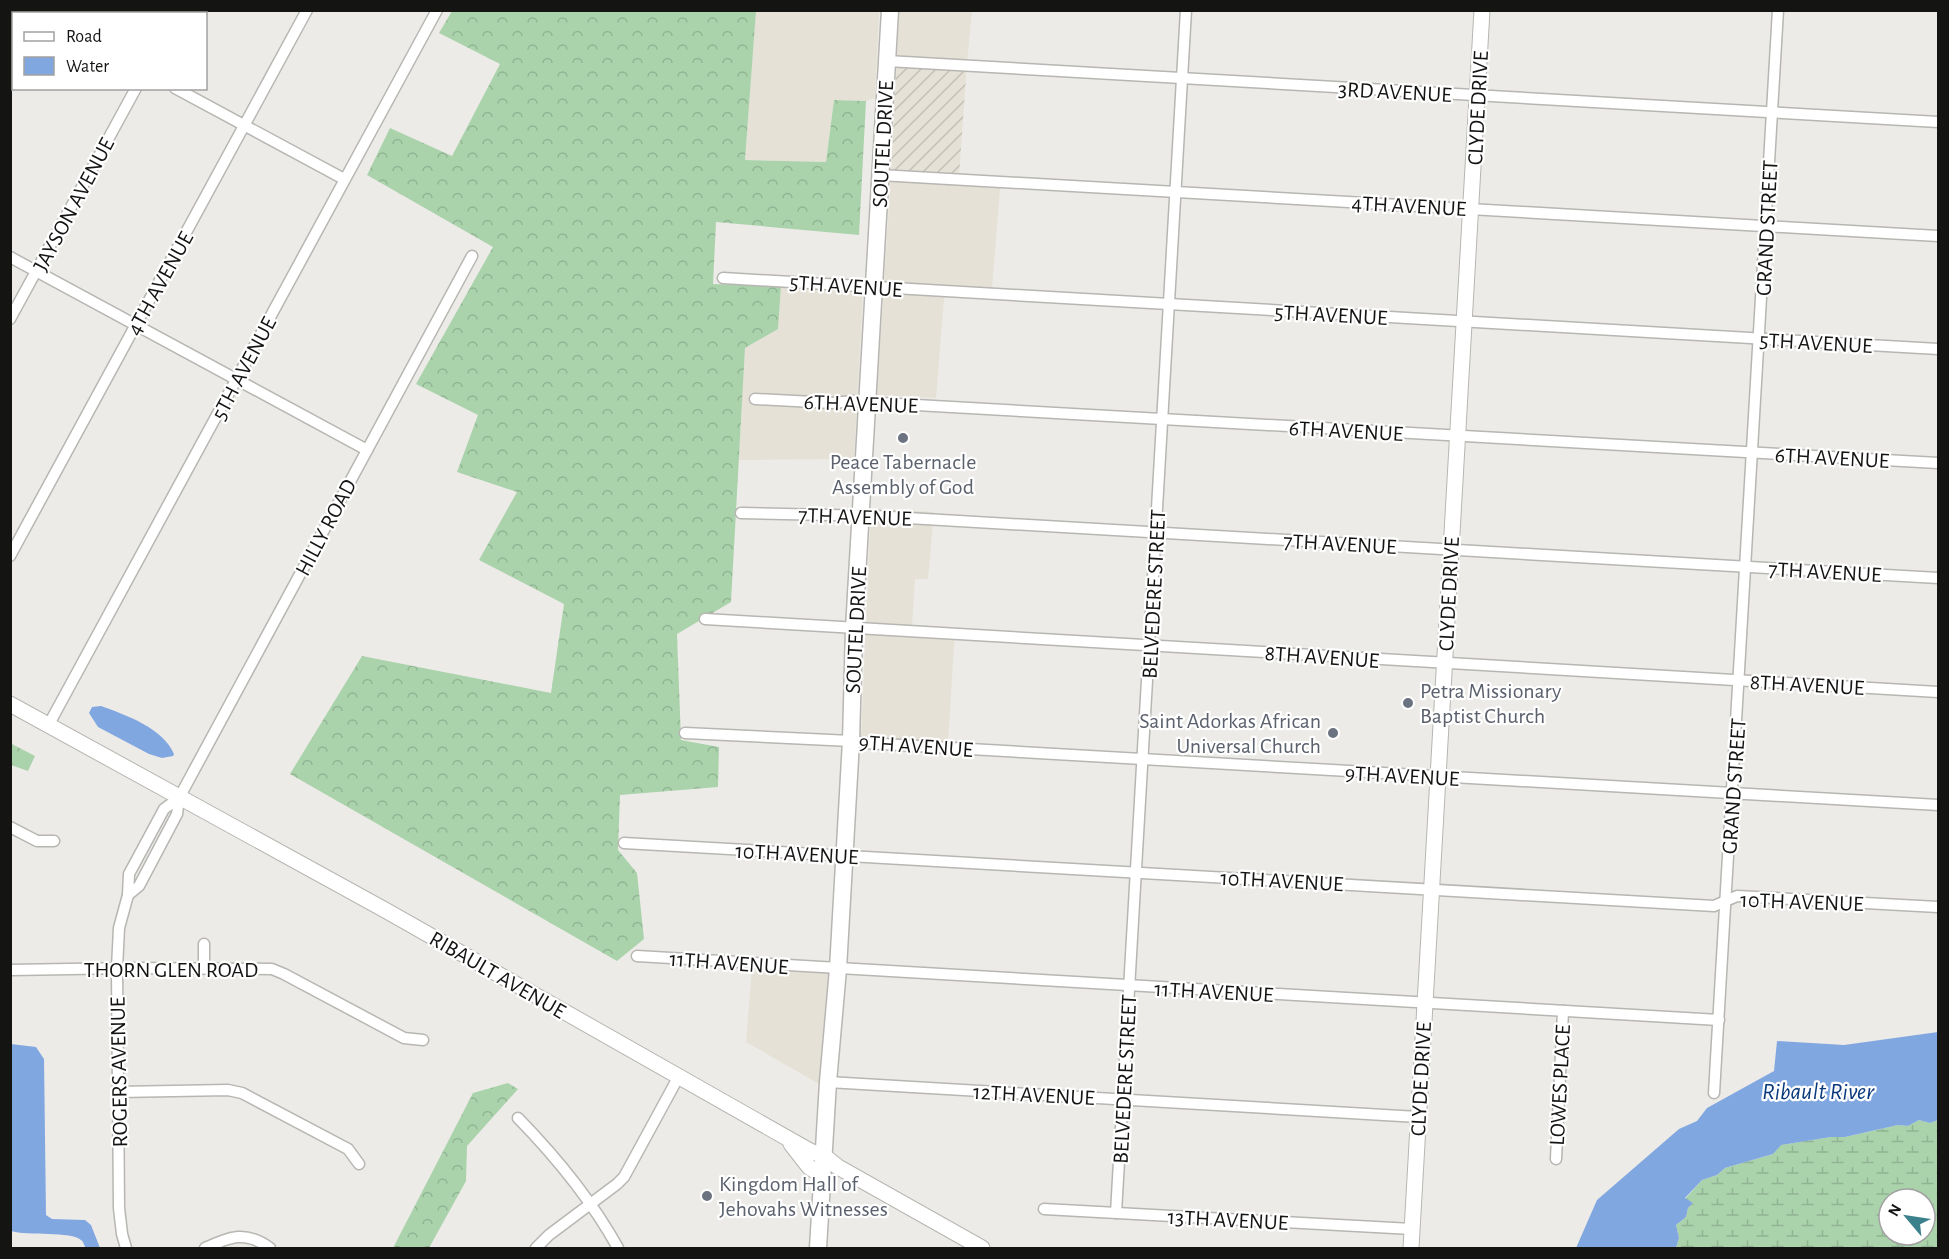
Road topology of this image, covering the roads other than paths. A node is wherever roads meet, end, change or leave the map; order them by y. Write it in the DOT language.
graph roads {
  1 [pos="307,10"];
  2 [pos="437,10"];
  3 [pos="890,10"];
  4 [pos="1186,10"];
  5 [pos="1482,10"];
  6 [pos="1778,10"];
  7 [pos="887,61"];
  8 [pos="1182,79"];
  9 [pos="135,90"];
  10 [pos="179,90"];
  11 [pos="1477,95"];
  12 [pos="1773,112"];
  13 [pos="1938,122"];
  14 [pos="246,125"];
  15 [pos="880,175"];
  16 [pos="344,179"];
  17 [pos="1175,192"];
  18 [pos="1471,209"];
  19 [pos="1766,226"];
  20 [pos="1938,236"];
  21 [pos="472,256"];
  22 [pos="10,257"];
  23 [pos="37,271"];
  24 [pos="723,278"];
  25 [pos="874,287"];
  26 [pos="1170,305"];
  27 [pos="10,319"];
  28 [pos="1464,321"];
  29 [pos="137,324"];
  30 [pos="1759,339"];
  31 [pos="1938,349"];
  32 [pos="237,379"];
  33 [pos="754,399"];
  34 [pos="867,402"];
  35 [pos="1163,419"];
  36 [pos="1457,436"];
  37 [pos="367,450"];
  38 [pos="1753,453"];
  39 [pos="1938,463"];
  40 [pos="741,513"];
  41 [pos="861,516"];
  42 [pos="1156,532"];
  43 [pos="1451,549"];
  44 [pos="10,556"];
  45 [pos="1746,566"];
  46 [pos="1938,578"];
  47 [pos="705,619"];
  48 [pos="854,629"];
  49 [pos="1150,645"];
  50 [pos="1444,663"];
  51 [pos="1740,680"];
  52 [pos="1938,692"];
  53 [pos="10,704"];
  54 [pos="48,726"];
  55 [pos="685,733"];
  56 [pos="851,741"];
  57 [pos="1143,759"];
  58 [pos="1438,777"];
  59 [pos="1732,793"];
  60 [pos="179,798"];
  61 [pos="1938,805"];
  62 [pos="10,827"];
  63 [pos="54,841"];
  64 [pos="624,843"];
  65 [pos="844,856"];
  66 [pos="1137,871"];
  67 [pos="1431,889"];
  68 [pos="1726,900"];
  69 [pos="1938,907"];
  70 [pos="204,944"];
  71 [pos="637,956"];
  72 [pos="117,968"];
  73 [pos="204,968"];
  74 [pos="838,969"];
  75 [pos="10,970"];
  76 [pos="1130,986"];
  77 [pos="1424,1003"];
  78 [pos="1563,1011"];
  79 [pos="1719,1020"];
  80 [pos="423,1040"];
  81 [pos="679,1076"];
  82 [pos="828,1082"];
  83 [pos="118,1092"];
  84 [pos="1714,1093"];
  85 [pos="1124,1099"];
  86 [pos="1418,1117"];
  87 [pos="518,1118"];
  88 [pos="785,1137"];
  89 [pos="824,1156"];
  90 [pos="1556,1159"];
  91 [pos="359,1164"];
  92 [pos="822,1174"];
  93 [pos="590,1204"];
  94 [pos="1044,1209"];
  95 [pos="1116,1213"];
  96 [pos="1412,1229"];
  97 [pos="126,1248"];
  98 [pos="205,1248"];
  99 [pos="270,1248"];
  100 [pos="536,1248"];
  101 [pos="618,1248"];
  102 [pos="818,1248"];
  103 [pos="981,1248"];
  104 [pos="1411,1248"];
  1 -- 14 [label="street, 4TH AVENUE"];
  2 -- 16 [label="street, 5TH AVENUE"];
  3 -- 7 [label="main road, SOUTEL DRIVE"];
  4 -- 8 [label="street, BELVEDERE STREET"];
  5 -- 11 [label="street, CLYDE DRIVE"];
  6 -- 12 [label="street, GRAND STREET"];
  7 -- 8 [label="street, 3RD AVENUE"];
  7 -- 15 [label="main road, SOUTEL DRIVE"];
  8 -- 11 [label="street, 3RD AVENUE"];
  8 -- 17 [label="street, BELVEDERE STREET"];
  9 -- 23 [label="street, JAYSON AVENUE"];
  10 -- 14 [label="street"];
  11 -- 12 [label="street, 3RD AVENUE"];
  11 -- 18 [label="street, CLYDE DRIVE"];
  12 -- 13 [label="street, 3RD AVENUE"];
  12 -- 19 [label="street, GRAND STREET"];
  14 -- 16 [label="street"];
  14 -- 29 [label="street, 4TH AVENUE"];
  15 -- 17 [label="street, 4TH AVENUE"];
  15 -- 25 [label="main road, SOUTEL DRIVE"];
  16 -- 32 [label="street, 5TH AVENUE"];
  17 -- 18 [label="street, 4TH AVENUE"];
  17 -- 26 [label="street, BELVEDERE STREET"];
  18 -- 19 [label="street, 4TH AVENUE"];
  18 -- 28 [label="street, CLYDE DRIVE"];
  19 -- 20 [label="street, 4TH AVENUE"];
  19 -- 30 [label="street, GRAND STREET"];
  21 -- 37 [label="street, HILLY ROAD"];
  22 -- 23 [label="street"];
  23 -- 27 [label="street, JAYSON AVENUE"];
  23 -- 29 [label="street"];
  24 -- 25 [label="street, 5TH AVENUE"];
  25 -- 26 [label="street, 5TH AVENUE"];
  25 -- 34 [label="main road, SOUTEL DRIVE"];
  26 -- 28 [label="street, 5TH AVENUE"];
  26 -- 35 [label="street, BELVEDERE STREET"];
  28 -- 30 [label="street, 5TH AVENUE"];
  28 -- 36 [label="street, CLYDE DRIVE"];
  29 -- 32 [label="street"];
  29 -- 44 [label="street, 4TH AVENUE"];
  30 -- 31 [label="street, 5TH AVENUE"];
  30 -- 38 [label="street, GRAND STREET"];
  32 -- 37 [label="street"];
  32 -- 54 [label="street, 5TH AVENUE"];
  33 -- 34 [label="street, 6TH AVENUE"];
  34 -- 35 [label="street, 6TH AVENUE"];
  34 -- 41 [label="main road, SOUTEL DRIVE"];
  35 -- 36 [label="street, 6TH AVENUE"];
  35 -- 42 [label="street, BELVEDERE STREET"];
  36 -- 38 [label="street, 6TH AVENUE"];
  36 -- 43 [label="street, CLYDE DRIVE"];
  37 -- 60 [label="street, HILLY ROAD"];
  38 -- 39 [label="street, 6TH AVENUE"];
  38 -- 45 [label="street, GRAND STREET"];
  40 -- 41 [label="street, 7TH AVENUE"];
  41 -- 42 [label="street, 7TH AVENUE"];
  41 -- 48 [label="main road, SOUTEL DRIVE"];
  42 -- 43 [label="street, 7TH AVENUE"];
  42 -- 49 [label="street, BELVEDERE STREET"];
  43 -- 45 [label="street, 7TH AVENUE"];
  43 -- 50 [label="street, CLYDE DRIVE"];
  45 -- 46 [label="street, 7TH AVENUE"];
  45 -- 51 [label="street, GRAND STREET"];
  47 -- 48 [label="street, 8TH AVENUE"];
  48 -- 49 [label="street, 8TH AVENUE"];
  48 -- 56 [label="main road, SOUTEL DRIVE"];
  49 -- 50 [label="street, 8TH AVENUE"];
  49 -- 57 [label="street, BELVEDERE STREET"];
  50 -- 51 [label="street, 8TH AVENUE"];
  50 -- 58 [label="street, CLYDE DRIVE"];
  51 -- 52 [label="street, 8TH AVENUE"];
  51 -- 59 [label="street, GRAND STREET"];
  53 -- 54 [label="street, RIBAULT AVENUE"];
  54 -- 60 [label="street, RIBAULT AVENUE"];
  55 -- 56 [label="street, 9TH AVENUE"];
  56 -- 57 [label="street, 9TH AVENUE"];
  56 -- 65 [label="main road, SOUTEL DRIVE"];
  57 -- 58 [label="street, 9TH AVENUE"];
  57 -- 66 [label="street, BELVEDERE STREET"];
  58 -- 59 [label="street, 9TH AVENUE"];
  58 -- 67 [label="street, CLYDE DRIVE"];
  59 -- 61 [label="street, 9TH AVENUE"];
  59 -- 68 [label="street, GRAND STREET"];
  60 -- 72 [label="street, ROGERS AVENUE"];
  60 -- 81 [label="street, RIBAULT AVENUE"];
  62 -- 63 [label="street"];
  64 -- 65 [label="street, 10TH AVENUE"];
  65 -- 66 [label="street, 10TH AVENUE"];
  65 -- 74 [label="main road, SOUTEL DRIVE"];
  66 -- 67 [label="street, 10TH AVENUE"];
  66 -- 76 [label="street, BELVEDERE STREET"];
  67 -- 68 [label="street, 10TH AVENUE"];
  67 -- 77 [label="street, CLYDE DRIVE"];
  68 -- 69 [label="street, 10TH AVENUE"];
  68 -- 79 [label="street, GRAND STREET"];
  70 -- 73 [label="street"];
  71 -- 74 [label="street, 11TH AVENUE"];
  72 -- 73 [label="street, THORN GLEN ROAD"];
  72 -- 75 [label="street, THORN GLEN ROAD"];
  72 -- 83 [label="street, ROGERS AVENUE"];
  73 -- 80 [label="street, THORN GLEN ROAD"];
  74 -- 76 [label="street, 11TH AVENUE"];
  74 -- 82 [label="main road, SOUTEL DRIVE"];
  76 -- 77 [label="street, 11TH AVENUE"];
  76 -- 85 [label="street, BELVEDERE STREET"];
  77 -- 78 [label="street, 11TH AVENUE"];
  77 -- 86 [label="street, CLYDE DRIVE"];
  78 -- 79 [label="street, 11TH AVENUE"];
  78 -- 90 [label="street, LOWES PLACE"];
  79 -- 84 [label="street, GRAND STREET"];
  81 -- 88 [label="street, RIBAULT AVENUE"];
  81 -- 93 [label="street"];
  82 -- 85 [label="street, 12TH AVENUE"];
  82 -- 89 [label="main road, SOUTEL DRIVE"];
  83 -- 91 [label="street"];
  83 -- 97 [label="street, ROGERS AVENUE"];
  85 -- 86 [label="street, 12TH AVENUE"];
  85 -- 95 [label="street, BELVEDERE STREET"];
  86 -- 96 [label="street, CLYDE DRIVE"];
  87 -- 93 [label="street"];
  88 -- 89 [label="street, RIBAULT AVENUE"];
  88 -- 92 [label="street"];
  89 -- 92 [label="main road, SOUTEL DRIVE"];
  89 -- 103 [label="street, RIBAULT AVENUE"];
  92 -- 102 [label="main road, SOUTEL DRIVE"];
  93 -- 100 [label="street"];
  93 -- 101 [label="street"];
  94 -- 95 [label="street, 13TH AVENUE"];
  95 -- 96 [label="street, 13TH AVENUE"];
  96 -- 104 [label="street, CLYDE DRIVE"];
  98 -- 99 [label="street"];
}
